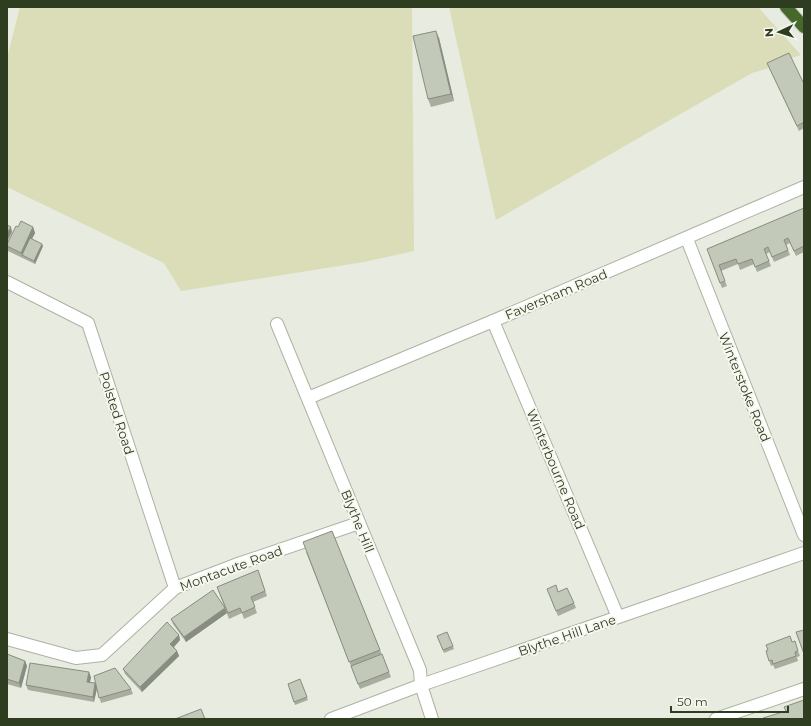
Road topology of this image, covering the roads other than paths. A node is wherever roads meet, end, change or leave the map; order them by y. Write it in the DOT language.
graph roads {
  1 [pos="786,7"];
  2 [pos="804,27"];
  3 [pos="804,187"];
  4 [pos="687,238"];
  5 [pos="7,282"];
  6 [pos="494,321"];
  7 [pos="277,324"];
  8 [pos="308,398"];
  9 [pos="359,523"];
  10 [pos="804,535"];
  11 [pos="804,553"];
  12 [pos="175,588"];
  13 [pos="618,617"];
  14 [pos="7,640"];
  15 [pos="421,685"];
  16 [pos="804,688"];
  17 [pos="331,719"];
  18 [pos="432,719"];
  19 [pos="716,719"];
  1 -- 2 [label="highway"];
  3 -- 4 [label="street, Faversham Road"];
  4 -- 6 [label="street, Faversham Road"];
  4 -- 10 [label="street, Winterstoke Road"];
  5 -- 12 [label="street, Polsted Road"];
  6 -- 8 [label="street, Faversham Road"];
  6 -- 13 [label="street, Winterbourne Road"];
  7 -- 8 [label="street, Blythe Hill"];
  8 -- 9 [label="street, Blythe Hill"];
  9 -- 12 [label="street, Montacute Road"];
  9 -- 15 [label="street, Blythe Hill"];
  11 -- 13 [label="street, Blythe Hill Lane"];
  12 -- 14 [label="street, Montacute Road"];
  13 -- 15 [label="street, Blythe Hill Lane"];
  15 -- 17 [label="street, Blythe Hill Lane"];
  15 -- 18 [label="street, Blythe Hill"];
  16 -- 19 [label="street"];
}
